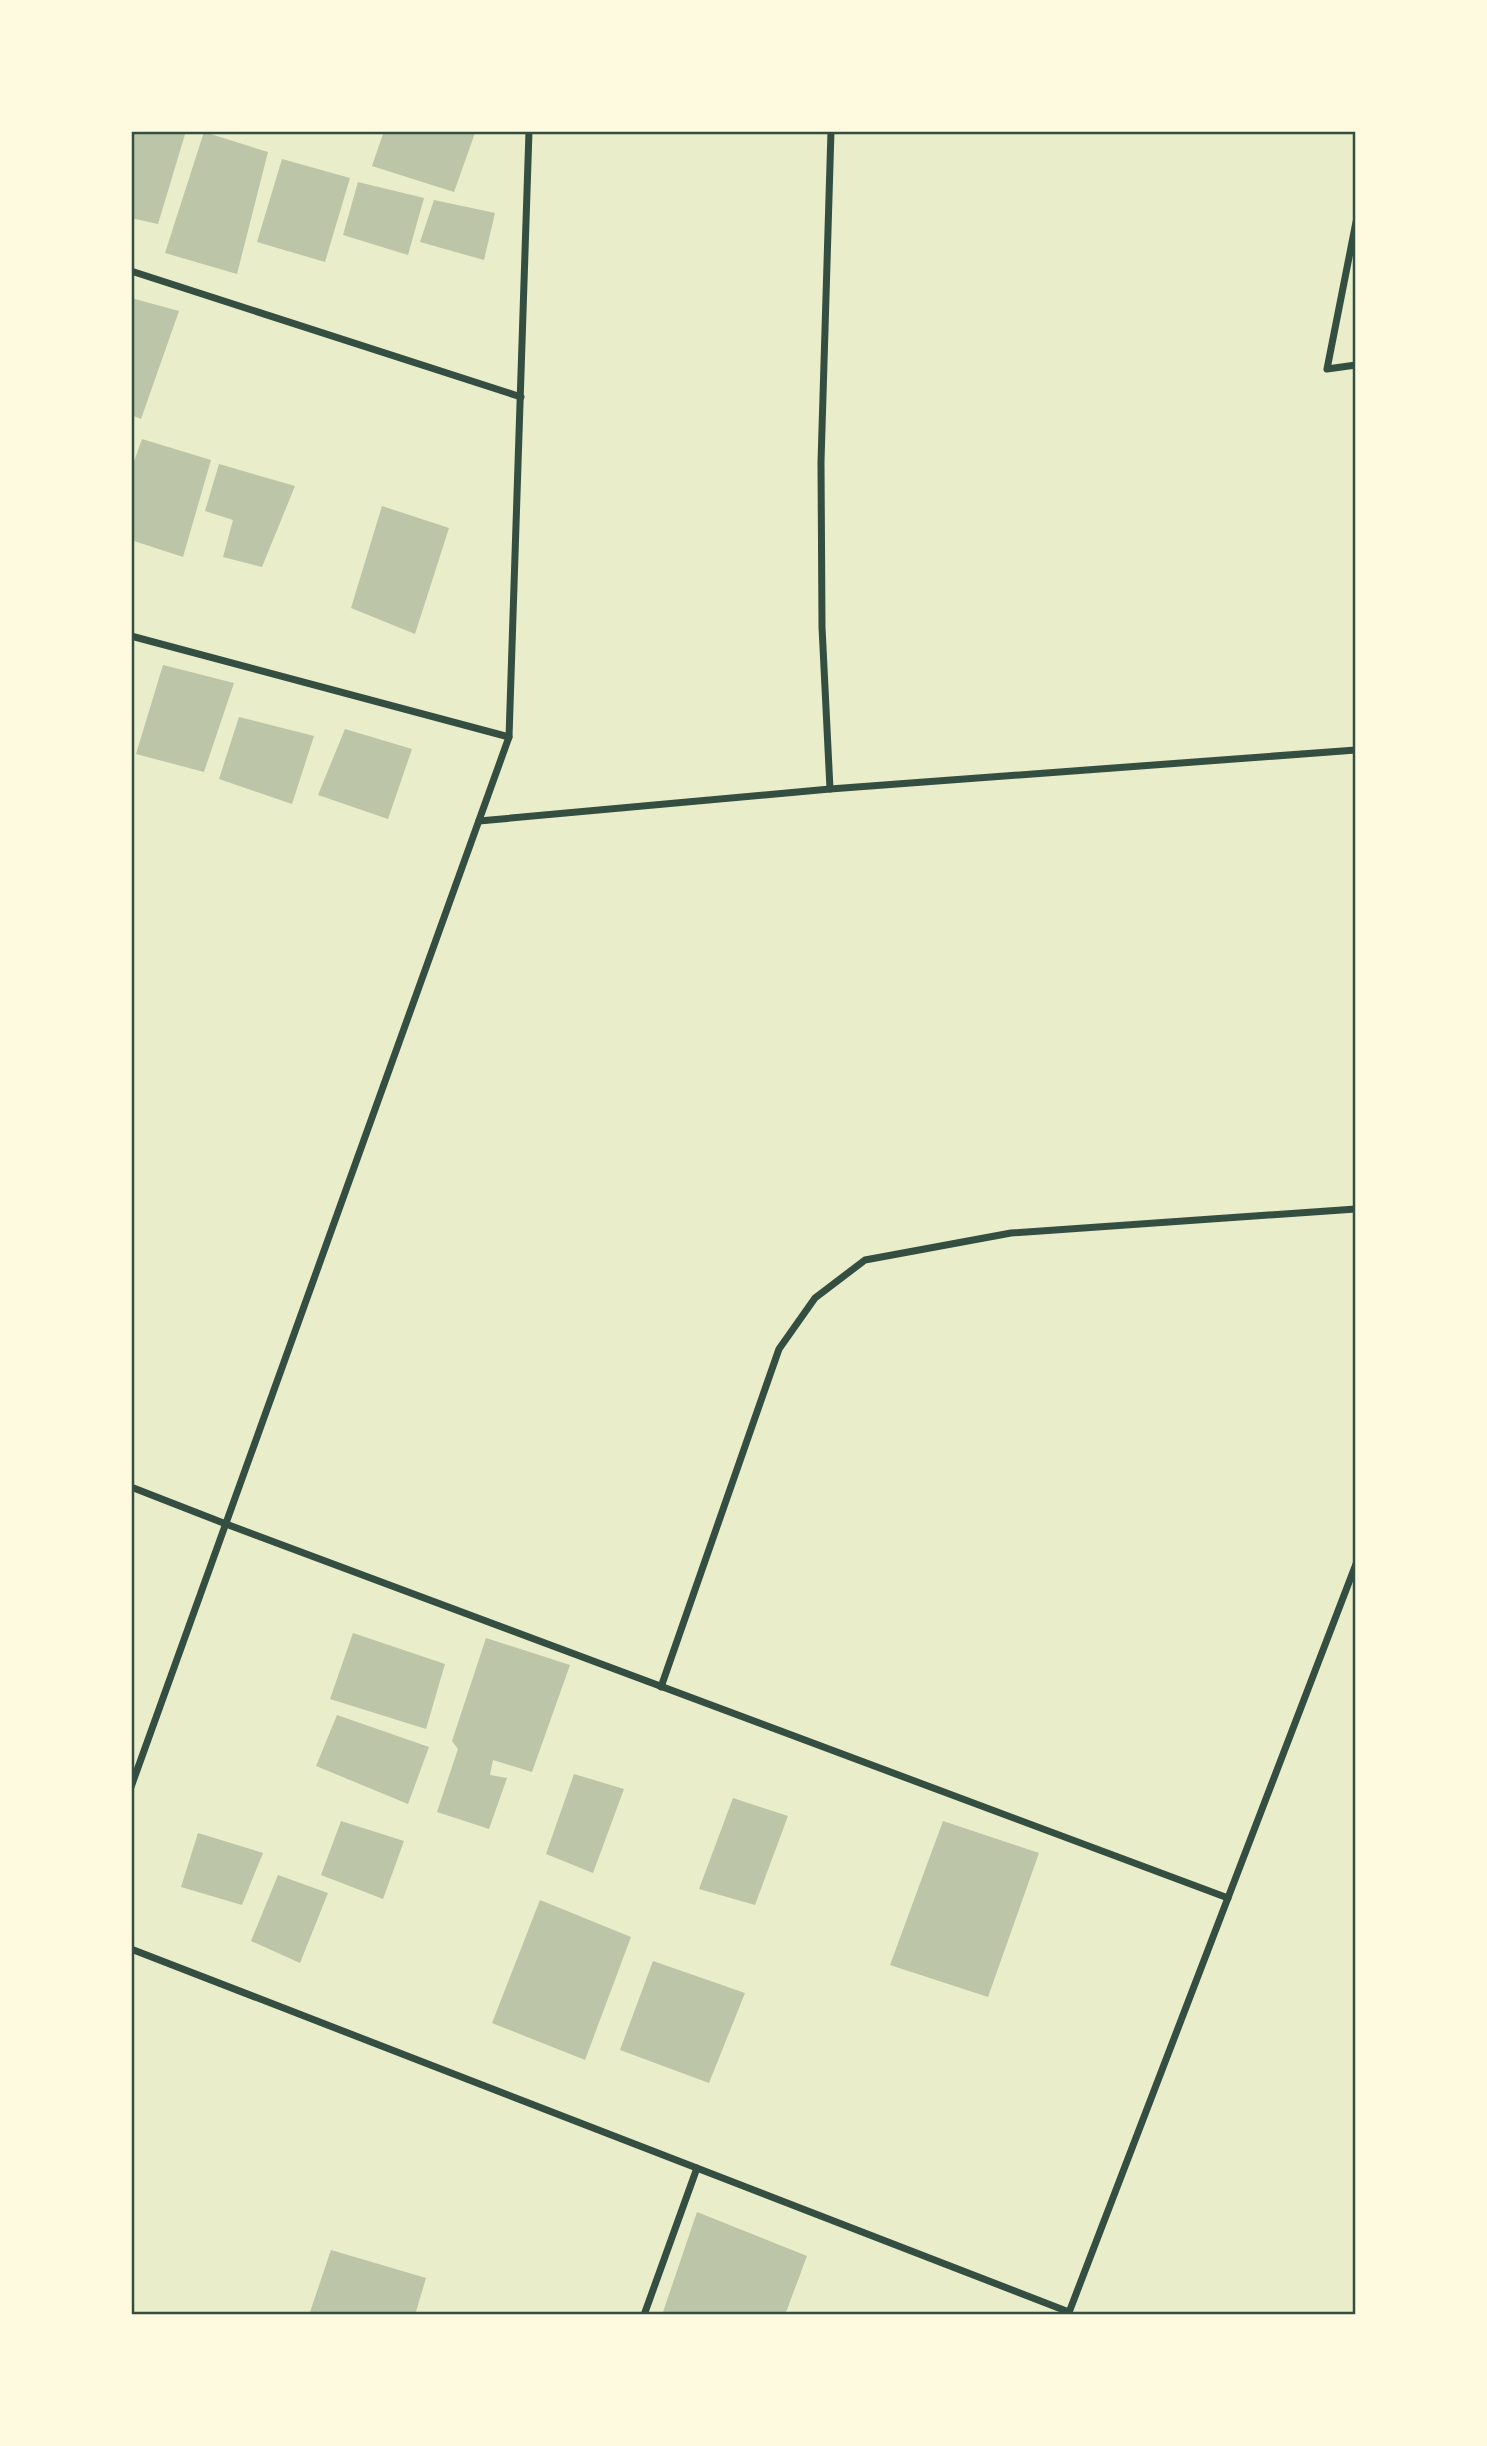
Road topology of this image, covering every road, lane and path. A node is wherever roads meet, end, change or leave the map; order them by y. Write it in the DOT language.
graph roads {
  1 [pos="529,131"];
  2 [pos="831,131"];
  3 [pos="1356,222"];
  4 [pos="131,271"];
  5 [pos="1356,365"];
  6 [pos="521,397"];
  7 [pos="131,636"];
  8 [pos="509,737"];
  9 [pos="1356,750"];
  10 [pos="830,789"];
  11 [pos="479,821"];
  12 [pos="1356,1209"];
  13 [pos="131,1487"];
  14 [pos="226,1524"];
  15 [pos="1356,1564"];
  16 [pos="661,1687"];
  17 [pos="131,1787"];
  18 [pos="1227,1898"];
  19 [pos="131,1949"];
  20 [pos="697,2168"];
  21 [pos="1068,2313"];
  22 [pos="644,2315"];
  1 -- 6 [label="street"];
  2 -- 10 [label="street"];
  3 -- 5 [label="street"];
  4 -- 6 [label="street"];
  6 -- 8 [label="street"];
  7 -- 8 [label="street"];
  8 -- 11 [label="street"];
  9 -- 10 [label="street"];
  10 -- 11 [label="street"];
  11 -- 14 [label="street"];
  12 -- 16 [label="street"];
  13 -- 14 [label="street"];
  14 -- 16 [label="street"];
  14 -- 17 [label="street"];
  15 -- 18 [label="street"];
  16 -- 18 [label="street"];
  18 -- 21 [label="street"];
  19 -- 20 [label="street"];
  20 -- 21 [label="street"];
  20 -- 22 [label="street"];
}
